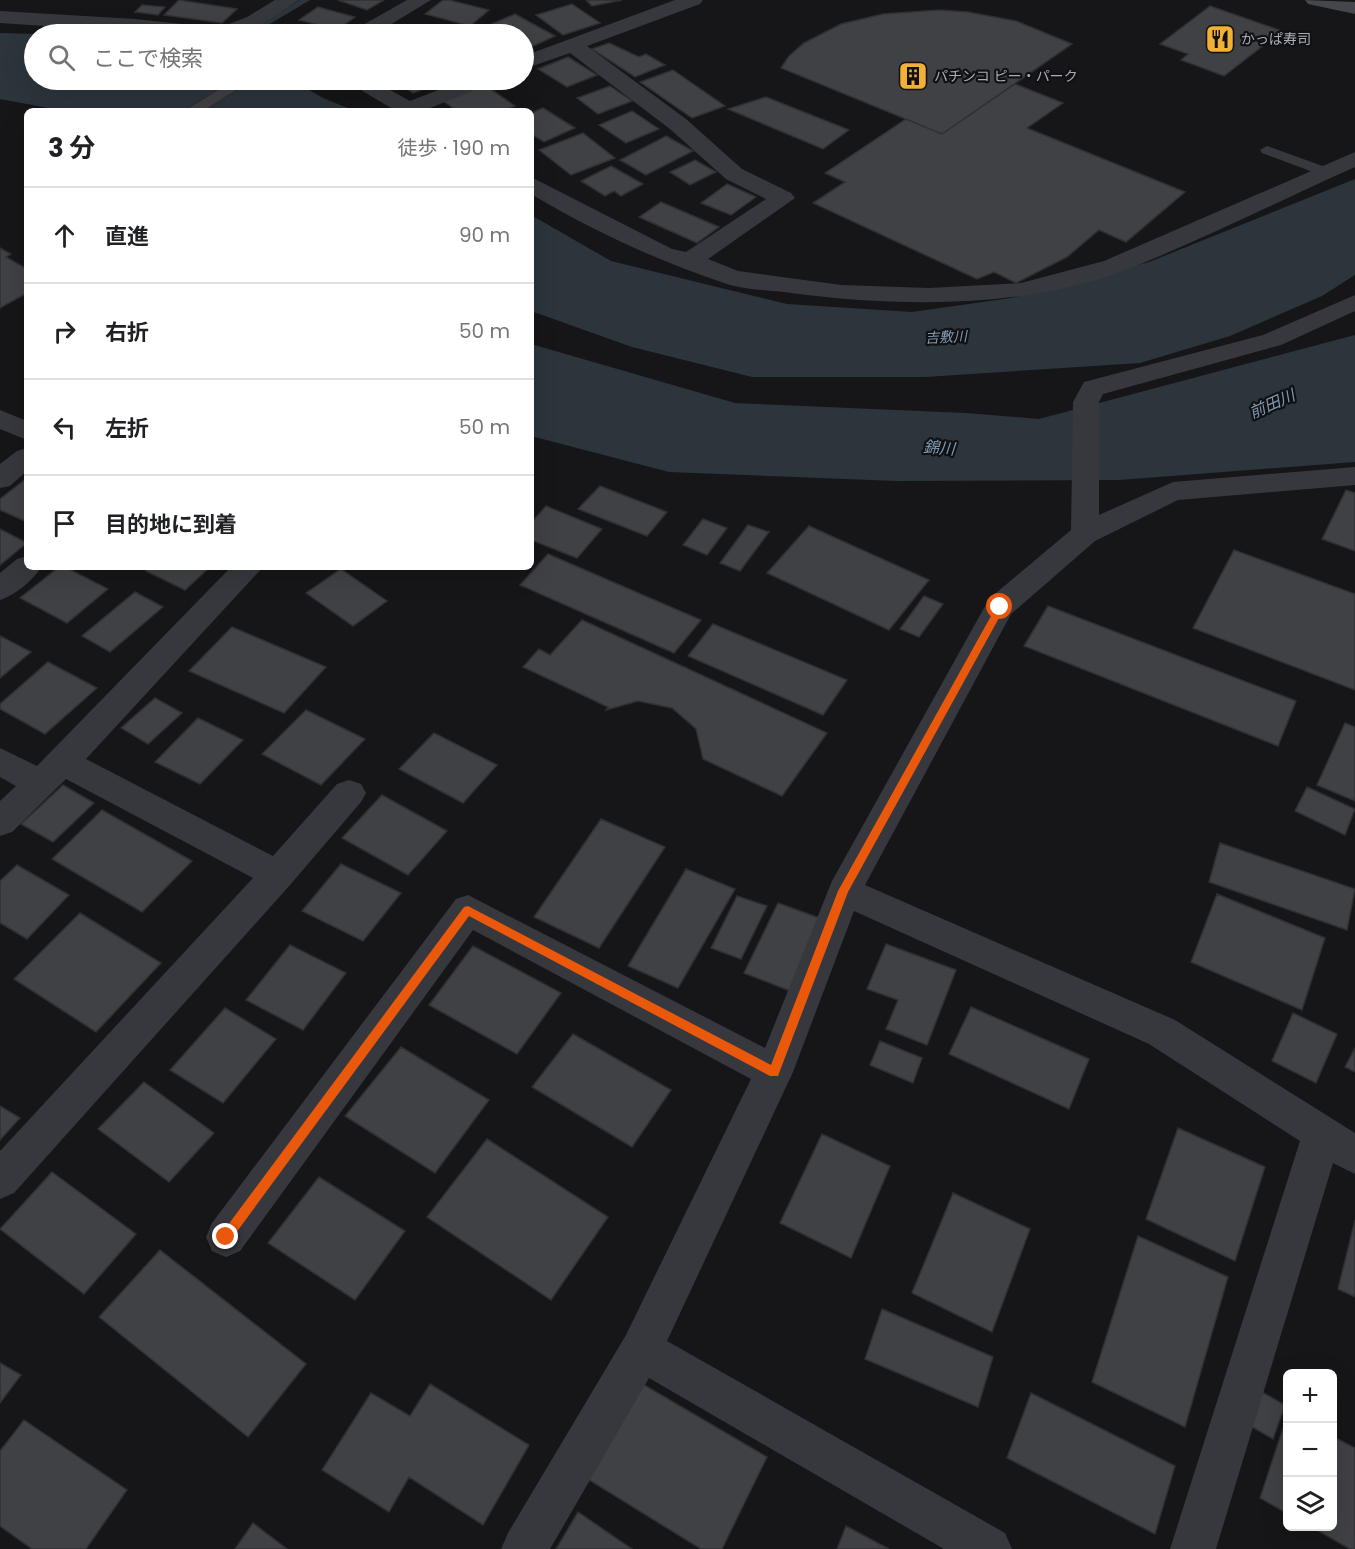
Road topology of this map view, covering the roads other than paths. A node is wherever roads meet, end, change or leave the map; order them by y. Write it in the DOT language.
graph roads {
  1 [pos="289,0"];
  2 [pos="421,0"];
  3 [pos="693,0"];
  4 [pos="1315,0"];
  5 [pos="1355,8"];
  6 [pos="0,17"];
  7 [pos="118,24"];
  8 [pos="247,24"];
  9 [pos="379,24"];
  10 [pos="572,44"];
  11 [pos="534,59"];
  12 [pos="375,90"];
  13 [pos="458,90"];
  14 [pos="407,108"];
  15 [pos="415,108"];
  16 [pos="1268,150"];
  17 [pos="1355,159"];
  18 [pos="1326,172"];
  19 [pos="534,186"];
  20 [pos="690,260"];
  21 [pos="1355,302"];
  22 [pos="0,419"];
  23 [pos="24,430"];
  24 [pos="24,459"];
  25 [pos="1355,476"];
  26 [pos="0,479"];
  27 [pos="1085,534"];
  28 [pos="24,569"];
  29 [pos="245,570"];
  30 [pos="0,589"];
  31 [pos="0,761"];
  32 [pos="52,773"];
  33 [pos="349,793"];
  34 [pos="0,822"];
  35 [pos="278,875"];
  36 [pos="843,891"];
  37 [pos="774,1072"];
  38 [pos="1338,1144"];
  39 [pos="0,1180"];
  40 [pos="226,1237"];
  41 [pos="641,1350"];
  42 [pos="524,1549"];
  43 [pos="988,1549"];
  44 [pos="1193,1549"];
  1 -- 8 [label="street"];
  2 -- 9 [label="street"];
  3 -- 10 [label="street"];
  4 -- 5 [label="main road"];
  6 -- 7 [label="street"];
  10 -- 11 [label="street"];
  10 -- 20 [label="street"];
  12 -- 14 [label="street"];
  13 -- 15 [label="street"];
  16 -- 18 [label="lane"];
  17 -- 18 [label="street"];
  18 -- 20 [label="street"];
  19 -- 20 [label="street"];
  21 -- 27 [label="street"];
  22 -- 23 [label="street"];
  24 -- 26 [label="street"];
  25 -- 27 [label="street"];
  27 -- 36 [label="street"];
  28 -- 30 [label="street"];
  29 -- 32 [label="street"];
  31 -- 32 [label="street"];
  32 -- 34 [label="street"];
  32 -- 35 [label="street"];
  33 -- 35 [label="street"];
  35 -- 39 [label="street"];
  36 -- 37 [label="street"];
  36 -- 38 [label="street"];
  37 -- 40 [label="street"];
  37 -- 41 [label="street"];
  38 -- 44 [label="street"];
  41 -- 42 [label="street"];
  41 -- 43 [label="street"];
}
